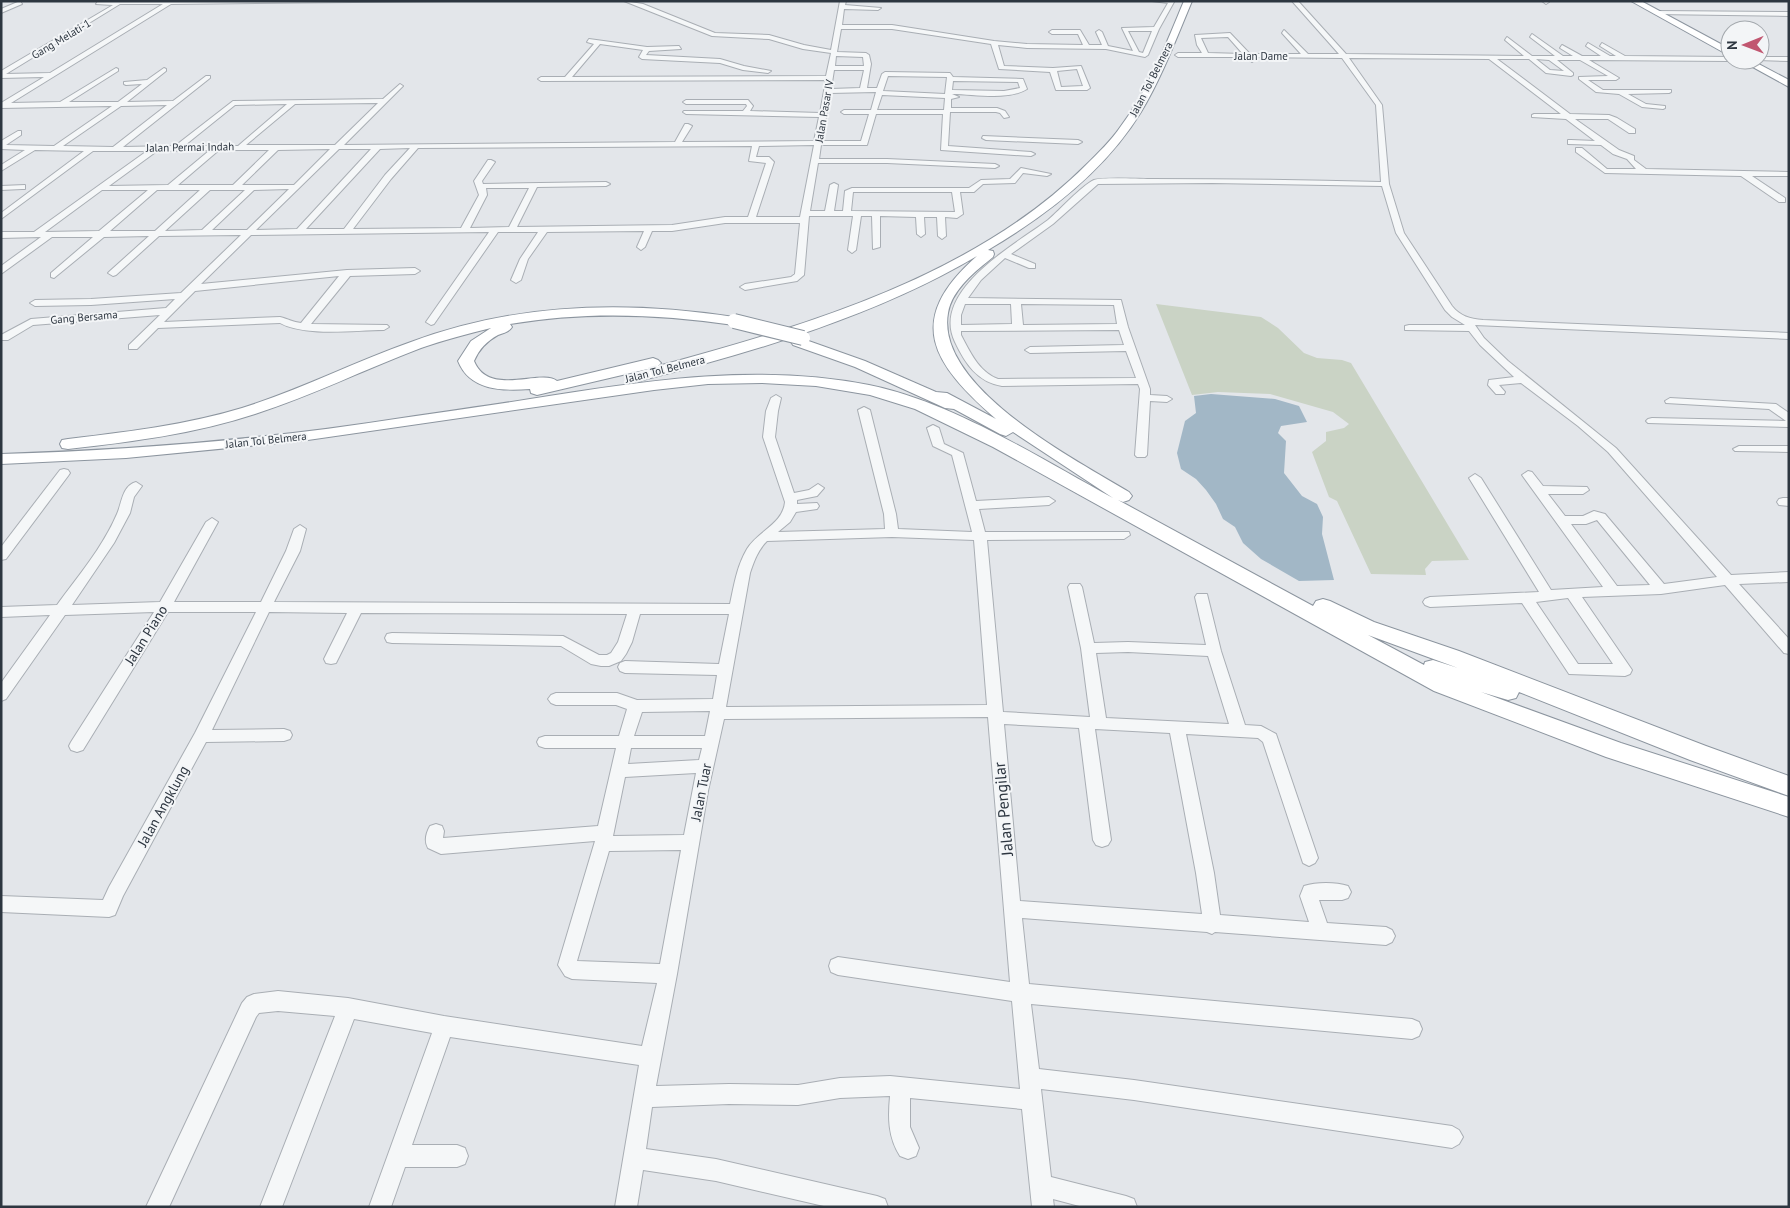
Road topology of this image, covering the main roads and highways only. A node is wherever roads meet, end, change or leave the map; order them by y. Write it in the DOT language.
graph roads {
  1 [pos="1180,1"];
  2 [pos="1188,1"];
  3 [pos="1635,1"];
  4 [pos="1641,1"];
  5 [pos="1660,13"];
  6 [pos="1680,24"];
  7 [pos="1720,44"];
  8 [pos="1720,47"];
  9 [pos="1763,70"];
  10 [pos="1770,70"];
  11 [pos="1789,80"];
  12 [pos="1789,84"];
  13 [pos="1047,209"];
  14 [pos="732,323"];
  15 [pos="801,340"];
  16 [pos="645,366"];
  17 [pos="438,417"];
  18 [pos="28,448"];
  19 [pos="1,449"];
  20 [pos="1,459"];
  21 [pos="1164,523"];
  22 [pos="1184,544"];
  23 [pos="1322,620"];
  24 [pos="1789,786"];
  25 [pos="1789,802"];
  26 [pos="1789,807"];
  1 -- 16 [label="highway, Jalan Tol Belmera"];
  2 -- 13 [label="highway, Jalan Tol Belmera"];
  3 -- 5 [label="highway"];
  4 -- 5 [label="highway"];
  5 -- 6 [label="highway"];
  6 -- 7 [label="highway"];
  6 -- 8 [label="highway"];
  9 -- 12 [label="highway"];
  10 -- 11 [label="highway"];
  13 -- 17 [label="highway, Jalan Tol Belmera"];
  13 -- 21 [label="highway"];
  14 -- 15 [label="highway"];
  14 -- 16 [label="highway"];
  14 -- 18 [label="highway"];
  15 -- 21 [label="highway"];
  15 -- 22 [label="highway"];
  16 -- 18 [label="highway, Jalan Tol Belmera"];
  17 -- 20 [label="highway, Jalan Tol Belmera"];
  17 -- 22 [label="highway"];
  18 -- 19 [label="highway, Jalan Tol Belmera"];
  21 -- 24 [label="highway"];
  22 -- 23 [label="highway"];
  23 -- 25 [label="highway"];
  23 -- 26 [label="highway"];
}
